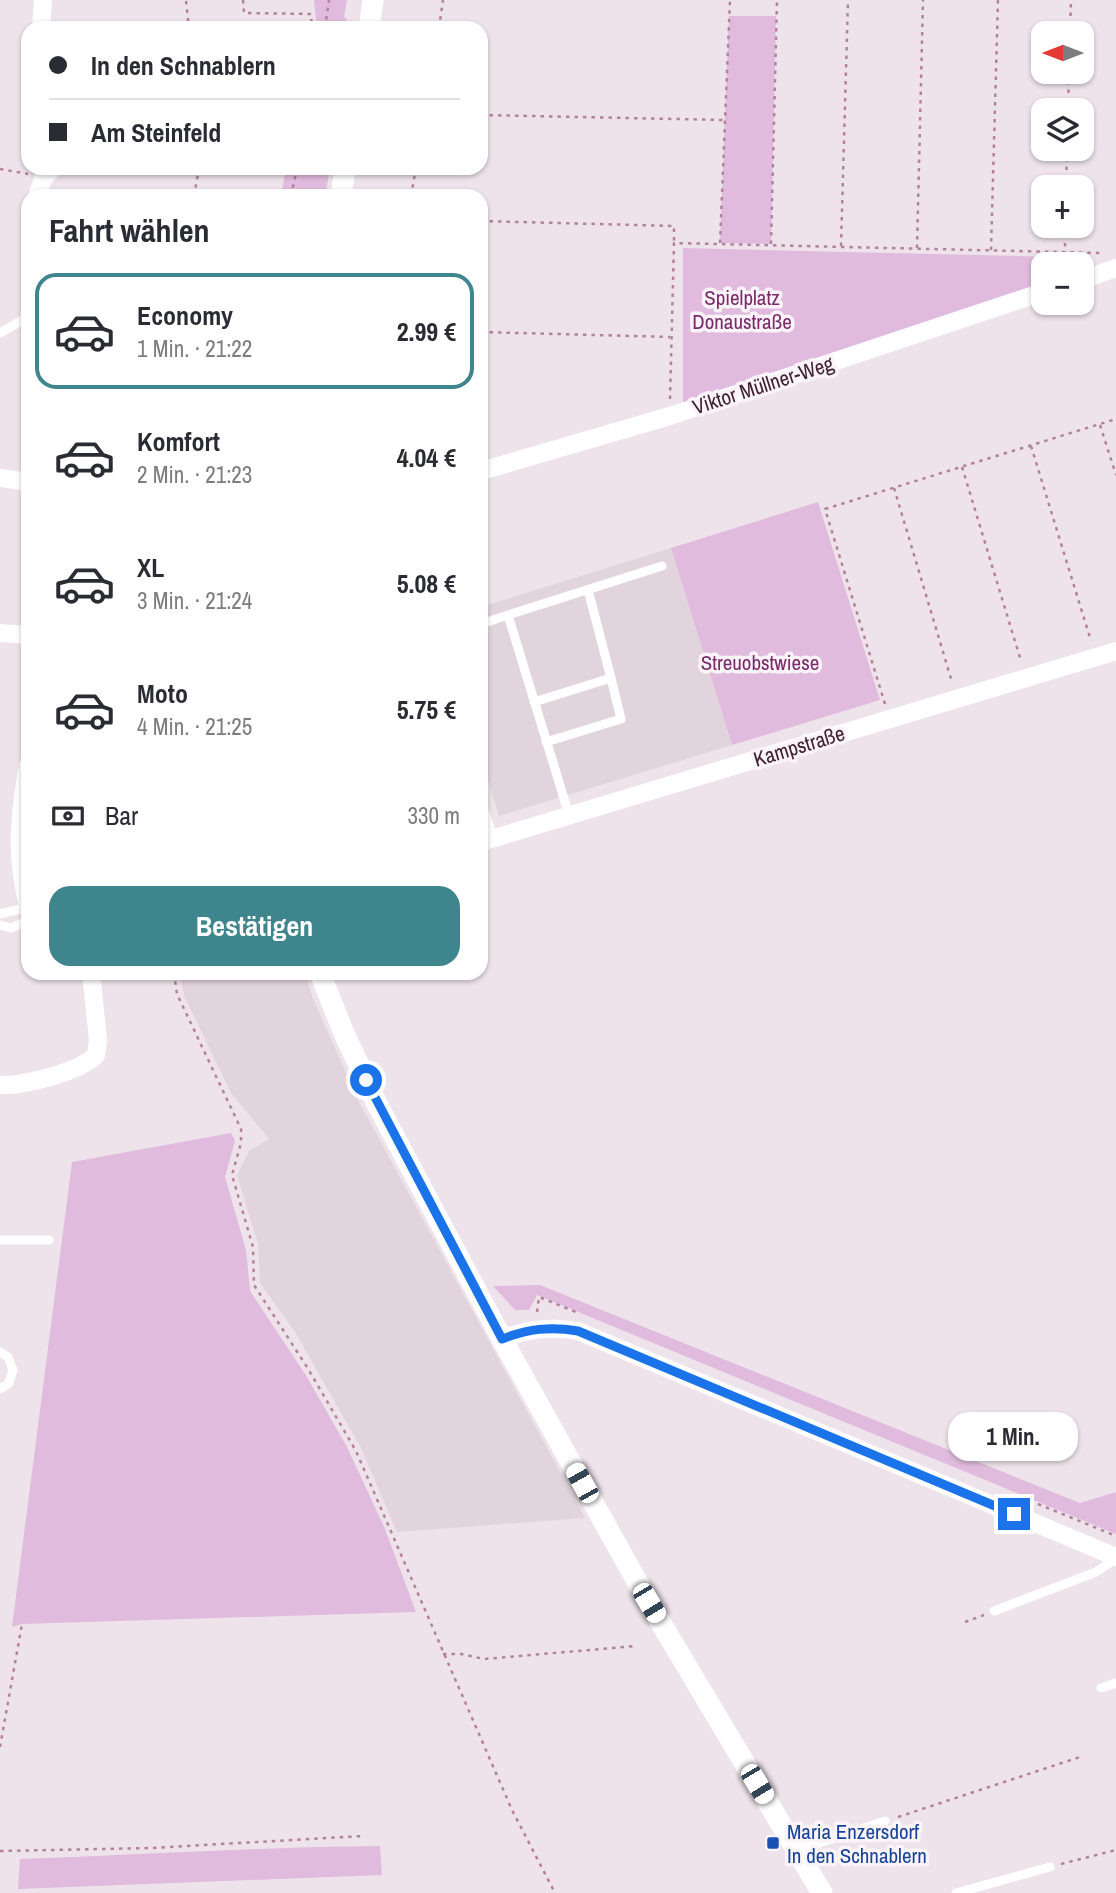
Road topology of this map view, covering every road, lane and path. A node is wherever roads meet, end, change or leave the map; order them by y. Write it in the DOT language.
graph roads {
  1 [pos="43,0"];
  2 [pos="243,0"];
  3 [pos="329,0"];
  4 [pos="373,0"];
  5 [pos="443,0"];
  6 [pos="730,0"];
  7 [pos="777,0"];
  8 [pos="848,0"];
  9 [pos="923,0"];
  10 [pos="998,0"];
  11 [pos="1071,0"];
  12 [pos="186,1"];
  13 [pos="42,21"];
  14 [pos="188,21"];
  15 [pos="312,21"];
  16 [pos="326,21"];
  17 [pos="370,21"];
  18 [pos="440,21"];
  19 [pos="1070,21"];
  20 [pos="488,115"];
  21 [pos="725,120"];
  22 [pos="0,169"];
  23 [pos="21,175"];
  24 [pos="22,175"];
  25 [pos="44,181"];
  26 [pos="488,221"];
  27 [pos="1065,238"];
  28 [pos="674,243"];
  29 [pos="720,243"];
  30 [pos="771,244"];
  31 [pos="841,246"];
  32 [pos="917,248"];
  33 [pos="991,250"];
  34 [pos="1065,252"];
  35 [pos="1094,253"];
  36 [pos="1103,253"];
  37 [pos="1116,268"];
  38 [pos="1094,275"];
  39 [pos="1031,296"];
  40 [pos="21,321"];
  41 [pos="488,332"];
  42 [pos="0,333"];
  43 [pos="670,337"];
  44 [pos="670,416"];
  45 [pos="1116,419"];
  46 [pos="1100,424"];
  47 [pos="1031,445"];
  48 [pos="962,467"];
  49 [pos="488,469"];
  50 [pos="1116,475"];
  51 [pos="0,478"];
  52 [pos="21,481"];
  53 [pos="894,488"];
  54 [pos="662,566"];
  55 [pos="588,590"];
  56 [pos="508,615"];
  57 [pos="488,622"];
  58 [pos="0,633"];
  59 [pos="21,634"];
  60 [pos="1116,651"];
  61 [pos="1096,657"];
  62 [pos="611,678"];
  63 [pos="1026,678"];
  64 [pos="957,699"];
  65 [pos="534,702"];
  66 [pos="890,719"];
  67 [pos="545,742"];
  68 [pos="569,815"];
  69 [pos="21,824"];
  70 [pos="488,840"];
  71 [pos="21,865"];
  72 [pos="21,908"];
  73 [pos="0,914"];
  74 [pos="21,925"];
  75 [pos="0,926"];
  76 [pos="92,980"];
  77 [pos="174,980"];
  78 [pos="323,980"];
  79 [pos="0,1085"];
  80 [pos="0,1240"];
  81 [pos="49,1240"];
  82 [pos="502,1339"];
  83 [pos="0,1352"];
  84 [pos="0,1389"];
  85 [pos="1116,1558"];
  86 [pos="994,1611"];
  87 [pos="965,1622"];
  88 [pos="22,1624"];
  89 [pos="636,1646"];
  90 [pos="443,1654"];
  91 [pos="1116,1683"];
  92 [pos="1101,1688"];
  93 [pos="0,1747"];
  94 [pos="1080,1757"];
  95 [pos="885,1821"];
  96 [pos="363,1836"];
  97 [pos="796,1850"];
  98 [pos="1116,1850"];
  99 [pos="0,1851"];
  100 [pos="1050,1867"];
  101 [pos="555,1893"];
  102 [pos="822,1893"];
  103 [pos="956,1893"];
  1 -- 13 [label="street"];
  2 -- 15 [label="path"];
  3 -- 16 [label="path"];
  4 -- 17 [label="street"];
  5 -- 18 [label="path"];
  6 -- 21 [label="path"];
  7 -- 30 [label="path"];
  8 -- 31 [label="path"];
  9 -- 32 [label="path"];
  10 -- 33 [label="path"];
  11 -- 19 [label="path"];
  12 -- 14 [label="path"];
  20 -- 21 [label="path"];
  21 -- 29 [label="path"];
  22 -- 23 [label="path"];
  24 -- 25 [label="path"];
  26 -- 28 [label="path"];
  27 -- 34 [label="path"];
  28 -- 29 [label="path"];
  28 -- 43 [label="path"];
  29 -- 30 [label="path"];
  30 -- 31 [label="path"];
  31 -- 32 [label="path"];
  32 -- 33 [label="path"];
  33 -- 34 [label="path"];
  35 -- 36 [label="path"];
  37 -- 38 [label="street"];
  39 -- 44 [label="street, Viktor Müllner-Weg"];
  40 -- 42 [label="lane"];
  41 -- 43 [label="path"];
  43 -- 44 [label="path"];
  44 -- 49 [label="street, Viktor Müllner-Weg"];
  45 -- 46 [label="path"];
  46 -- 47 [label="path"];
  46 -- 50 [label="path"];
  47 -- 48 [label="path"];
  47 -- 61 [label="path"];
  48 -- 53 [label="path"];
  48 -- 63 [label="path"];
  51 -- 52 [label="street"];
  53 -- 64 [label="path"];
  53 -- 66 [label="path"];
  54 -- 55 [label="lane"];
  55 -- 56 [label="lane"];
  55 -- 62 [label="lane"];
  56 -- 57 [label="lane"];
  56 -- 65 [label="lane"];
  58 -- 59 [label="street"];
  60 -- 61 [label="street, Kampstraße"];
  61 -- 63 [label="street, Kampstraße"];
  62 -- 65 [label="lane"];
  62 -- 67 [label="lane"];
  63 -- 64 [label="street, Kampstraße"];
  64 -- 66 [label="street, Kampstraße"];
  65 -- 67 [label="lane"];
  66 -- 68 [label="street, Kampstraße"];
  67 -- 68 [label="lane"];
  68 -- 70 [label="street, Kampstraße"];
  69 -- 71 [label="street"];
  72 -- 73 [label="lane"];
  74 -- 75 [label="lane"];
  76 -- 79 [label="street"];
  77 -- 90 [label="path"];
  78 -- 82 [label="street"];
  80 -- 81 [label="lane"];
  82 -- 85 [label="street"];
  82 -- 97 [label="street"];
  83 -- 84 [label="lane"];
  85 -- 86 [label="lane"];
  86 -- 87 [label="path"];
  88 -- 93 [label="path"];
  89 -- 90 [label="path"];
  90 -- 101 [label="path"];
  91 -- 92 [label="lane"];
  94 -- 95 [label="path"];
  95 -- 97 [label="lane"];
  96 -- 99 [label="path"];
  97 -- 102 [label="street"];
  98 -- 100 [label="path"];
  100 -- 103 [label="lane"];
}
